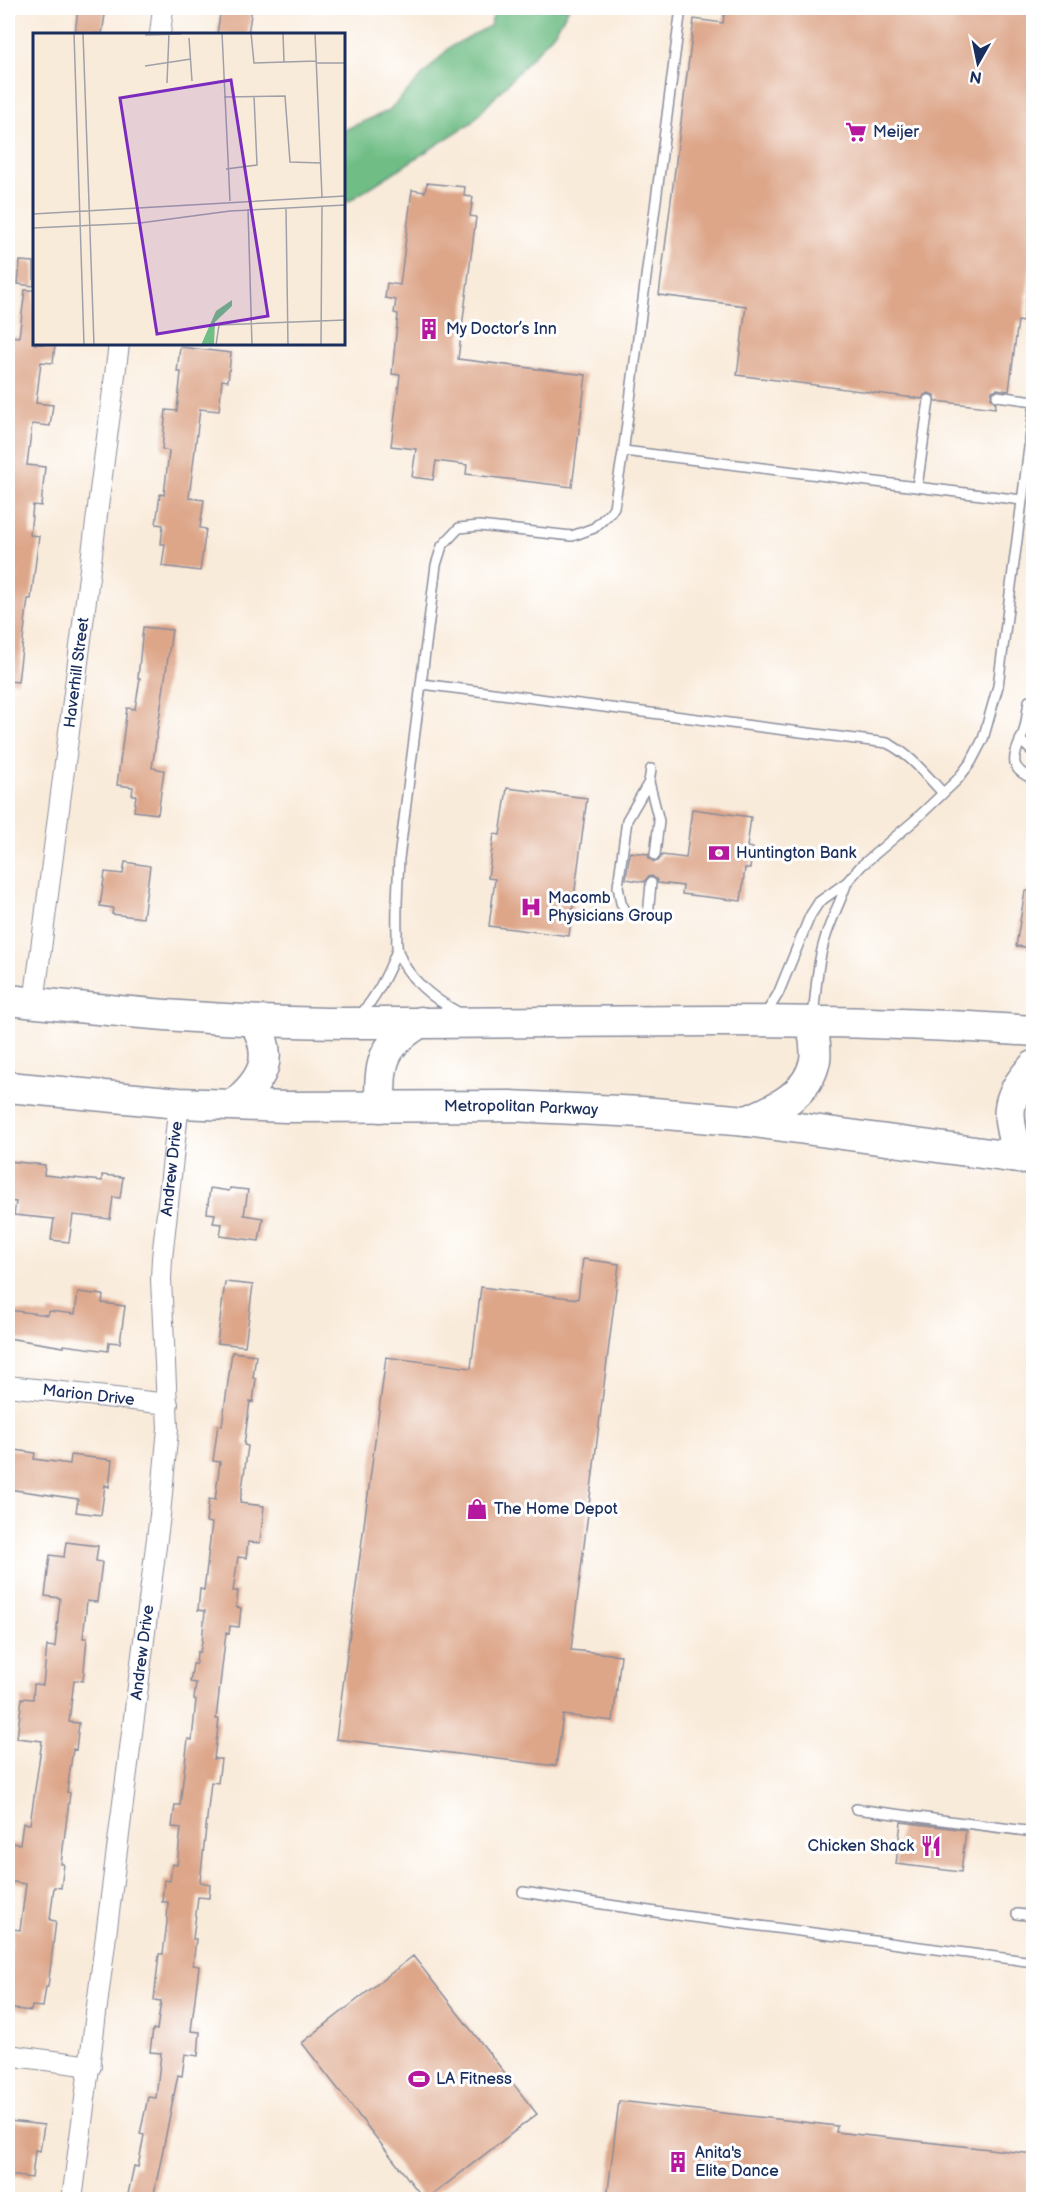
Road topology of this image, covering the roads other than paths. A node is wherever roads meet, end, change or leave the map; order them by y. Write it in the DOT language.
graph roads {
  1 [pos="163,8"];
  2 [pos="681,8"];
  3 [pos="159,33"];
  4 [pos="119,345"];
  5 [pos="996,396"];
  6 [pos="928,400"];
  7 [pos="1034,401"];
  8 [pos="1034,409"];
  9 [pos="624,451"];
  10 [pos="917,487"];
  11 [pos="1022,500"];
  12 [pos="422,684"];
  13 [pos="1029,701"];
  14 [pos="1020,740"];
  15 [pos="1034,753"];
  16 [pos="651,769"];
  17 [pos="1034,779"];
  18 [pos="649,782"];
  19 [pos="943,793"];
  20 [pos="655,855"];
  21 [pos="847,882"];
  22 [pos="651,883"];
  23 [pos="627,913"];
  24 [pos="648,917"];
  25 [pos="397,950"];
  26 [pos="21,1002"];
  27 [pos="254,1021"];
  28 [pos="760,1021"];
  29 [pos="421,1022"];
  30 [pos="812,1022"];
  31 [pos="352,1023"];
  32 [pos="477,1023"];
  33 [pos="1034,1031"];
  34 [pos="1034,1066"];
  35 [pos="8,1087"];
  36 [pos="179,1104"];
  37 [pos="234,1104"];
  38 [pos="380,1107"];
  39 [pos="747,1121"];
  40 [pos="1027,1159"];
  41 [pos="8,1386"];
  42 [pos="168,1404"];
  43 [pos="856,1809"];
  44 [pos="1034,1832"];
  45 [pos="523,1892"];
  46 [pos="1017,1914"];
  47 [pos="1034,1916"];
  48 [pos="1034,1962"];
  49 [pos="8,2055"];
  50 [pos="91,2066"];
  51 [pos="72,2199"];
  1 -- 3 [label="street"];
  2 -- 9 [label="lane"];
  4 -- 26 [label="street, Haverhill Street"];
  5 -- 7 [label="lane"];
  6 -- 10 [label="lane"];
  8 -- 11 [label="lane"];
  9 -- 10 [label="lane"];
  9 -- 12 [label="lane"];
  10 -- 11 [label="lane"];
  11 -- 19 [label="lane"];
  12 -- 19 [label="lane"];
  12 -- 25 [label="lane"];
  13 -- 14 [label="lane"];
  14 -- 15 [label="lane"];
  14 -- 17 [label="lane"];
  16 -- 18 [label="lane"];
  18 -- 20 [label="lane"];
  18 -- 23 [label="lane"];
  19 -- 21 [label="lane"];
  21 -- 28 [label="lane"];
  21 -- 30 [label="lane"];
  22 -- 24 [label="lane"];
  25 -- 31 [label="lane"];
  25 -- 32 [label="lane"];
  26 -- 27 [label="main road"];
  27 -- 31 [label="main road"];
  27 -- 37 [label="main road"];
  28 -- 30 [label="main road"];
  28 -- 32 [label="main road"];
  29 -- 31 [label="main road"];
  29 -- 32 [label="main road"];
  29 -- 38 [label="main road"];
  30 -- 33 [label="main road"];
  30 -- 39 [label="main road"];
  34 -- 40 [label="main road"];
  35 -- 36 [label="main road, Metropolitan Parkway"];
  36 -- 37 [label="main road, Metropolitan Parkway"];
  36 -- 42 [label="street, Andrew Drive"];
  37 -- 38 [label="main road, Metropolitan Parkway"];
  38 -- 39 [label="main road, Metropolitan Parkway"];
  39 -- 40 [label="main road, Metropolitan Parkway"];
  41 -- 42 [label="street, Marion Drive"];
  42 -- 50 [label="street, Andrew Drive"];
  43 -- 44 [label="lane"];
  45 -- 48 [label="lane"];
  46 -- 47 [label="lane"];
  49 -- 50 [label="street"];
  50 -- 51 [label="street, Andrew Drive"];
}
